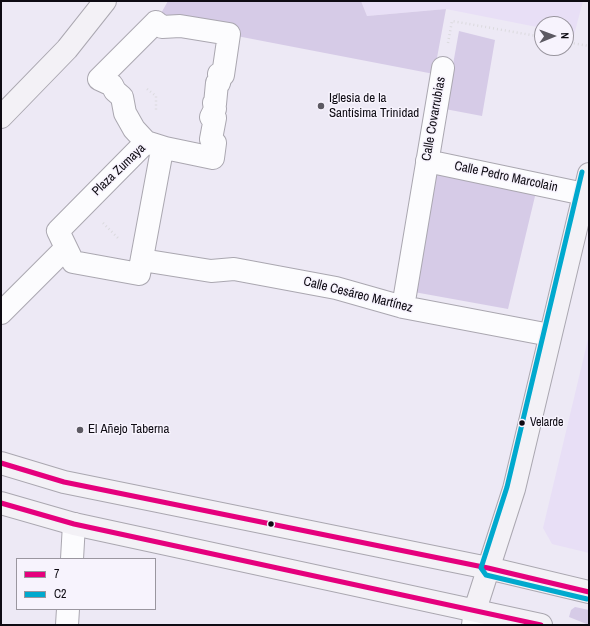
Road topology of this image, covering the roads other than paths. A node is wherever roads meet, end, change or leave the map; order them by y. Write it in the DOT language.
graph roads {
  1 [pos="98,4"];
  2 [pos="443,68"];
  3 [pos="1,117"];
  4 [pos="155,145"];
  5 [pos="427,161"];
  6 [pos="587,184"];
  7 [pos="66,248"];
  8 [pos="142,260"];
  9 [pos="403,308"];
  10 [pos="1,313"];
  11 [pos="550,335"];
  12 [pos="1,463"];
  13 [pos="1,503"];
  14 [pos="74,524"];
  15 [pos="72,558"];
  16 [pos="488,568"];
  17 [pos="589,592"];
  18 [pos="68,610"];
  19 [pos="474,618"];
  20 [pos="67,625"];
  21 [pos="541,625"];
  1 -- 3 [label="main road"];
  2 -- 5 [label="street, Calle Covarrubias"];
  4 -- 4 [label="street"];
  4 -- 7 [label="street, Plaza Zumaya"];
  4 -- 8 [label="street, Plaza Zumaya"];
  5 -- 6 [label="street, Calle Pedro Marcolain"];
  5 -- 9 [label="street, Calle Covarrubias"];
  6 -- 11 [label="main road"];
  7 -- 8 [label="street, Plaza Zumaya"];
  7 -- 10 [label="street"];
  8 -- 9 [label="street, Calle Cesáreo Martínez"];
  9 -- 11 [label="street, Calle Cesáreo Martínez"];
  11 -- 16 [label="main road"];
  12 -- 16 [label="main road"];
  13 -- 14 [label="main road"];
  14 -- 15 [label="street"];
  14 -- 19 [label="main road"];
  16 -- 17 [label="main road"];
  16 -- 19 [label="main road"];
  18 -- 20 [label="street"];
  19 -- 21 [label="main road"];
}
